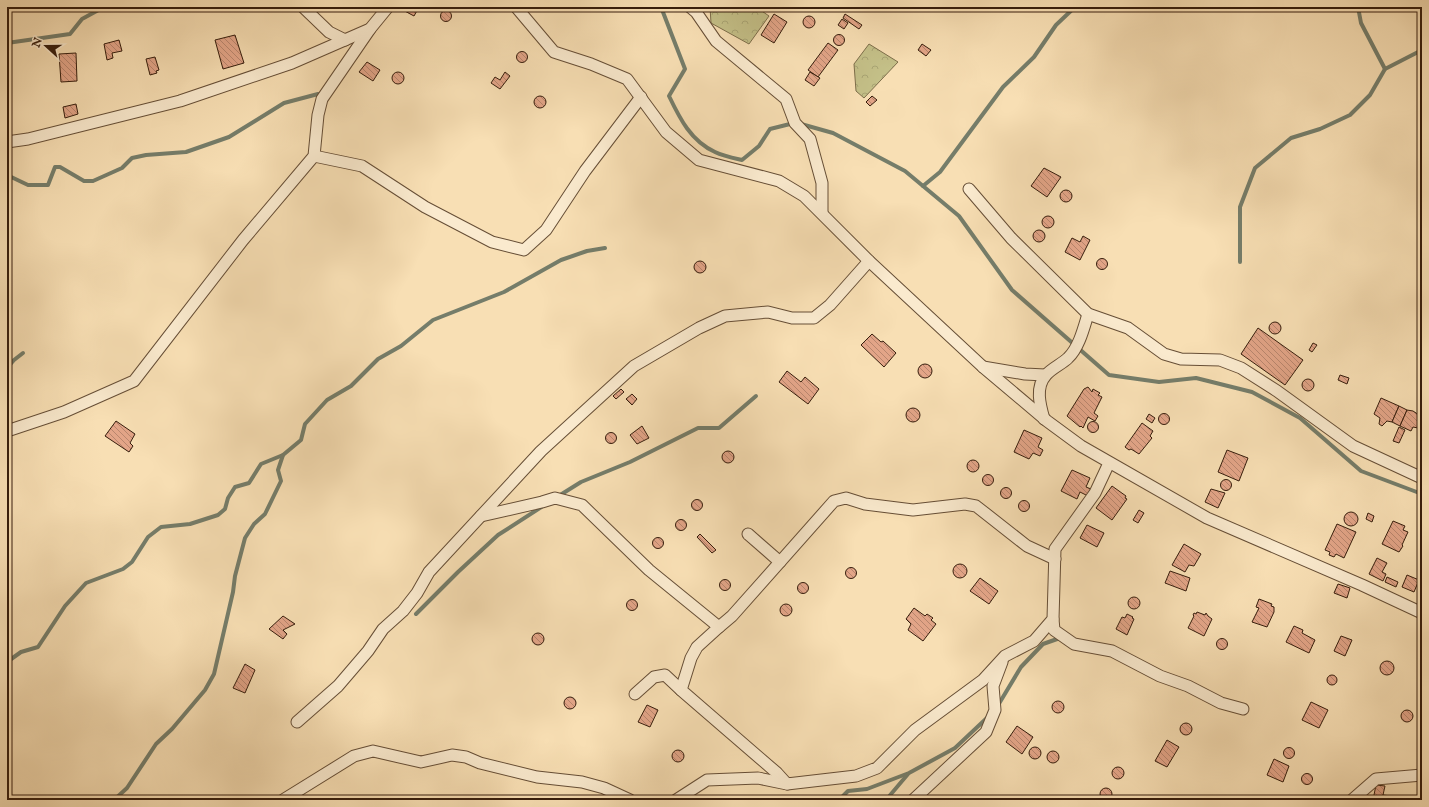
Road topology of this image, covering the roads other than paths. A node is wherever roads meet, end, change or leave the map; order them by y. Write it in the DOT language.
graph roads {
  1 [pos="303,7"];
  2 [pos="388,7"];
  3 [pos="516,7"];
  4 [pos="690,7"];
  5 [pos="370,29"];
  6 [pos="345,40"];
  7 [pos="640,97"];
  8 [pos="7,142"];
  9 [pos="314,156"];
  10 [pos="969,189"];
  11 [pos="822,213"];
  12 [pos="869,261"];
  13 [pos="1088,314"];
  14 [pos="983,367"];
  15 [pos="1045,375"];
  16 [pos="1044,419"];
  17 [pos="7,431"];
  18 [pos="1109,463"];
  19 [pos="1422,478"];
  20 [pos="481,516"];
  21 [pos="748,534"];
  22 [pos="1055,559"];
  23 [pos="780,562"];
  24 [pos="1422,614"];
  25 [pos="1053,618"];
  26 [pos="719,627"];
  27 [pos="1005,656"];
  28 [pos="681,690"];
  29 [pos="635,694"];
  30 [pos="1243,709"];
  31 [pos="297,722"];
  32 [pos="1422,775"];
  33 [pos="787,784"];
  34 [pos="283,800"];
  35 [pos="630,800"];
  36 [pos="676,800"];
  37 [pos="913,800"];
  38 [pos="1352,800"];
  1 -- 6 [label="street"];
  2 -- 5 [label="street"];
  3 -- 7 [label="street"];
  4 -- 11 [label="street"];
  5 -- 6 [label="street"];
  5 -- 9 [label="street"];
  6 -- 8 [label="street"];
  7 -- 9 [label="street"];
  7 -- 11 [label="street"];
  9 -- 17 [label="street"];
  10 -- 13 [label="street"];
  11 -- 12 [label="street"];
  12 -- 14 [label="street"];
  12 -- 20 [label="street"];
  13 -- 15 [label="street"];
  13 -- 19 [label="street"];
  14 -- 15 [label="street"];
  14 -- 16 [label="street"];
  15 -- 16 [label="street"];
  16 -- 18 [label="street"];
  18 -- 22 [label="street"];
  18 -- 24 [label="street"];
  20 -- 26 [label="street"];
  20 -- 31 [label="street"];
  21 -- 23 [label="street"];
  22 -- 23 [label="street"];
  22 -- 25 [label="street"];
  23 -- 26 [label="street"];
  25 -- 27 [label="street"];
  25 -- 30 [label="street"];
  26 -- 28 [label="street"];
  27 -- 33 [label="street"];
  27 -- 37 [label="street"];
  28 -- 29 [label="street"];
  28 -- 33 [label="street"];
  32 -- 38 [label="street"];
  33 -- 36 [label="street"];
  34 -- 35 [label="street"];
}
